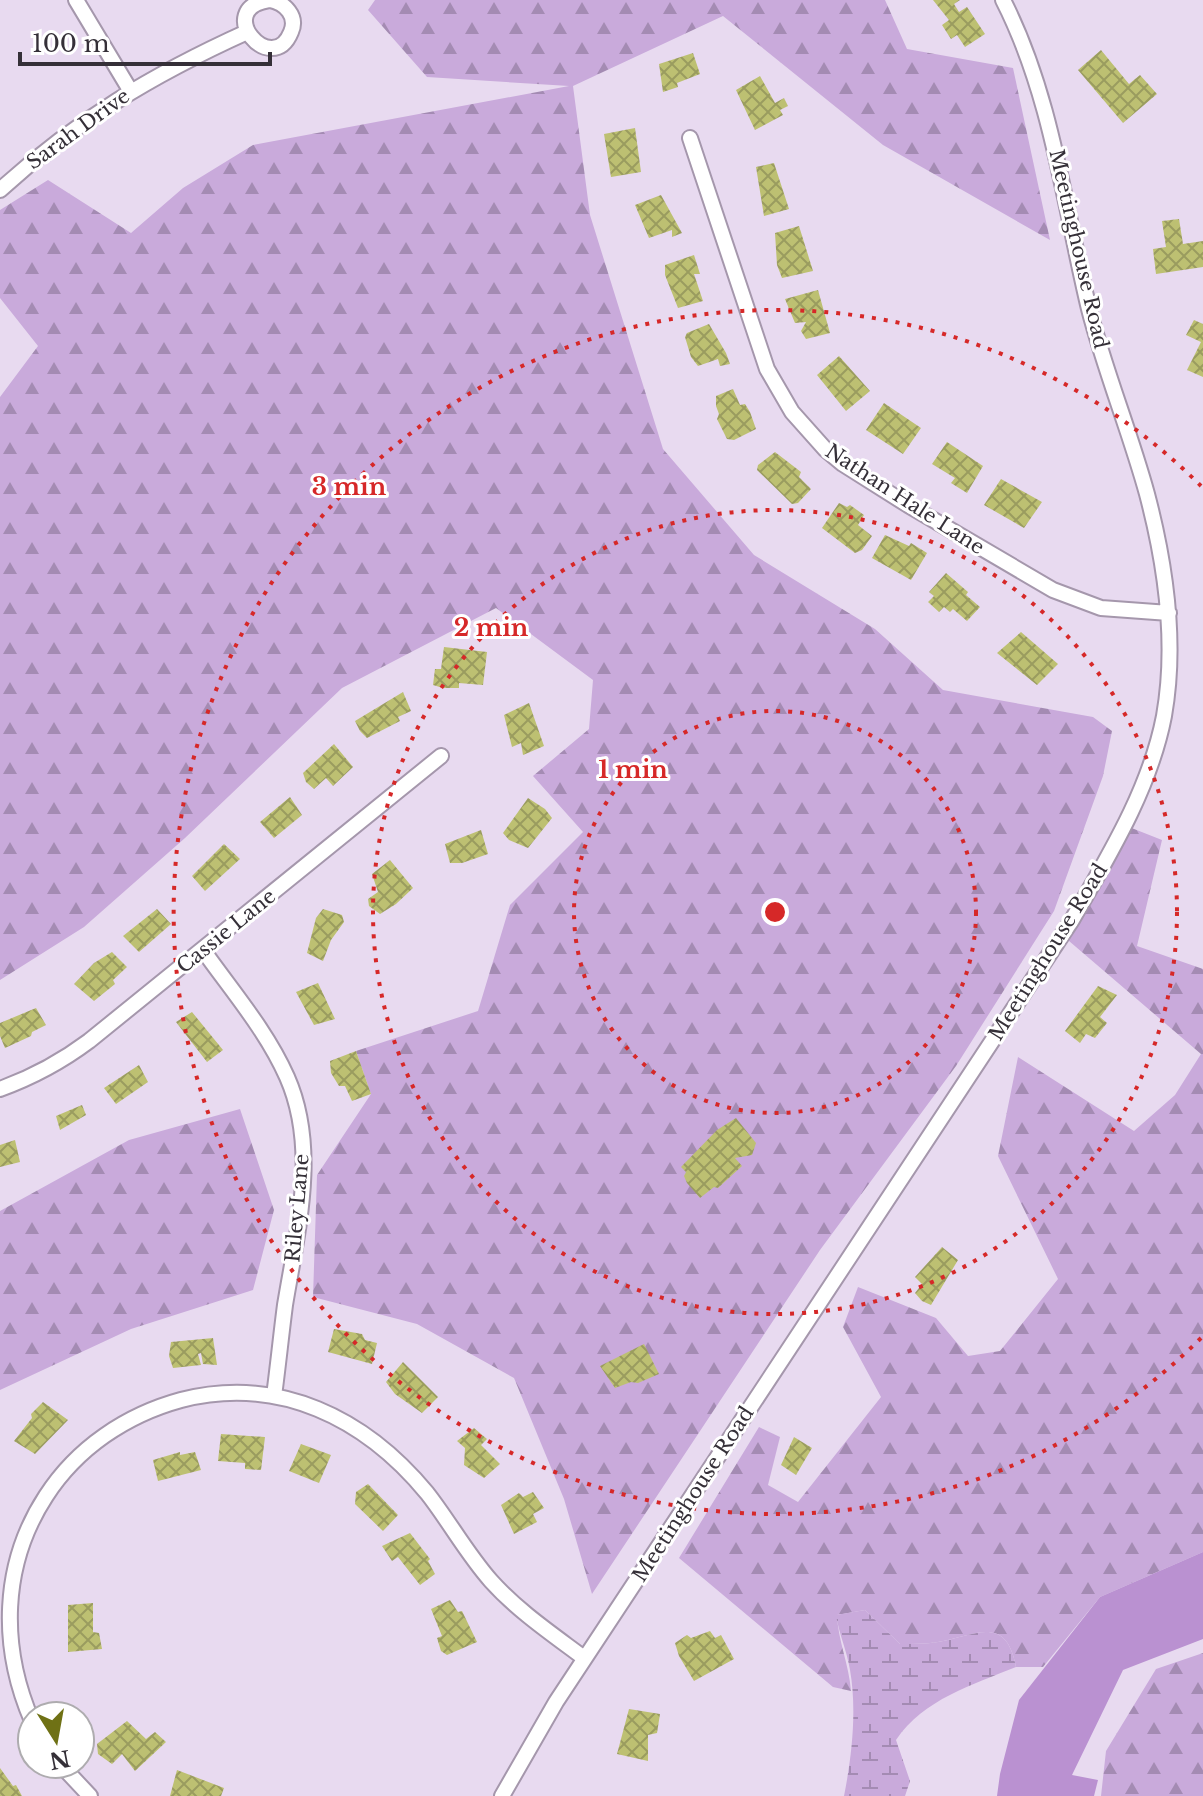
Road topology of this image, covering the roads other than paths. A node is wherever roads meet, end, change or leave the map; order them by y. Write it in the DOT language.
graph roads {
  1 [pos="76,0"];
  2 [pos="269,0"];
  3 [pos="1003,0"];
  4 [pos="247,32"];
  5 [pos="130,90"];
  6 [pos="690,138"];
  7 [pos="0,190"];
  8 [pos="1169,613"];
  9 [pos="441,756"];
  10 [pos="203,950"];
  11 [pos="0,1089"];
  12 [pos="274,1396"];
  13 [pos="584,1658"];
  14 [pos="24,1700"];
  15 [pos="75,1780"];
  16 [pos="90,1796"];
  17 [pos="502,1796"];
  1 -- 5 [label="street"];
  2 -- 4 [label="street"];
  2 -- 4 [label="street"];
  3 -- 8 [label="street, Meetinghouse Road"];
  4 -- 5 [label="street, Sarah Drive"];
  5 -- 7 [label="street, Sarah Drive"];
  6 -- 8 [label="street, Nathan Hale Lane"];
  8 -- 13 [label="street, Meetinghouse Road"];
  9 -- 10 [label="street, Cassie Lane"];
  10 -- 11 [label="street, Cassie Lane"];
  10 -- 12 [label="street, Riley Lane"];
  12 -- 13 [label="street"];
  12 -- 14 [label="street"];
  13 -- 17 [label="street, Meetinghouse Road"];
  15 -- 16 [label="street"];
}
